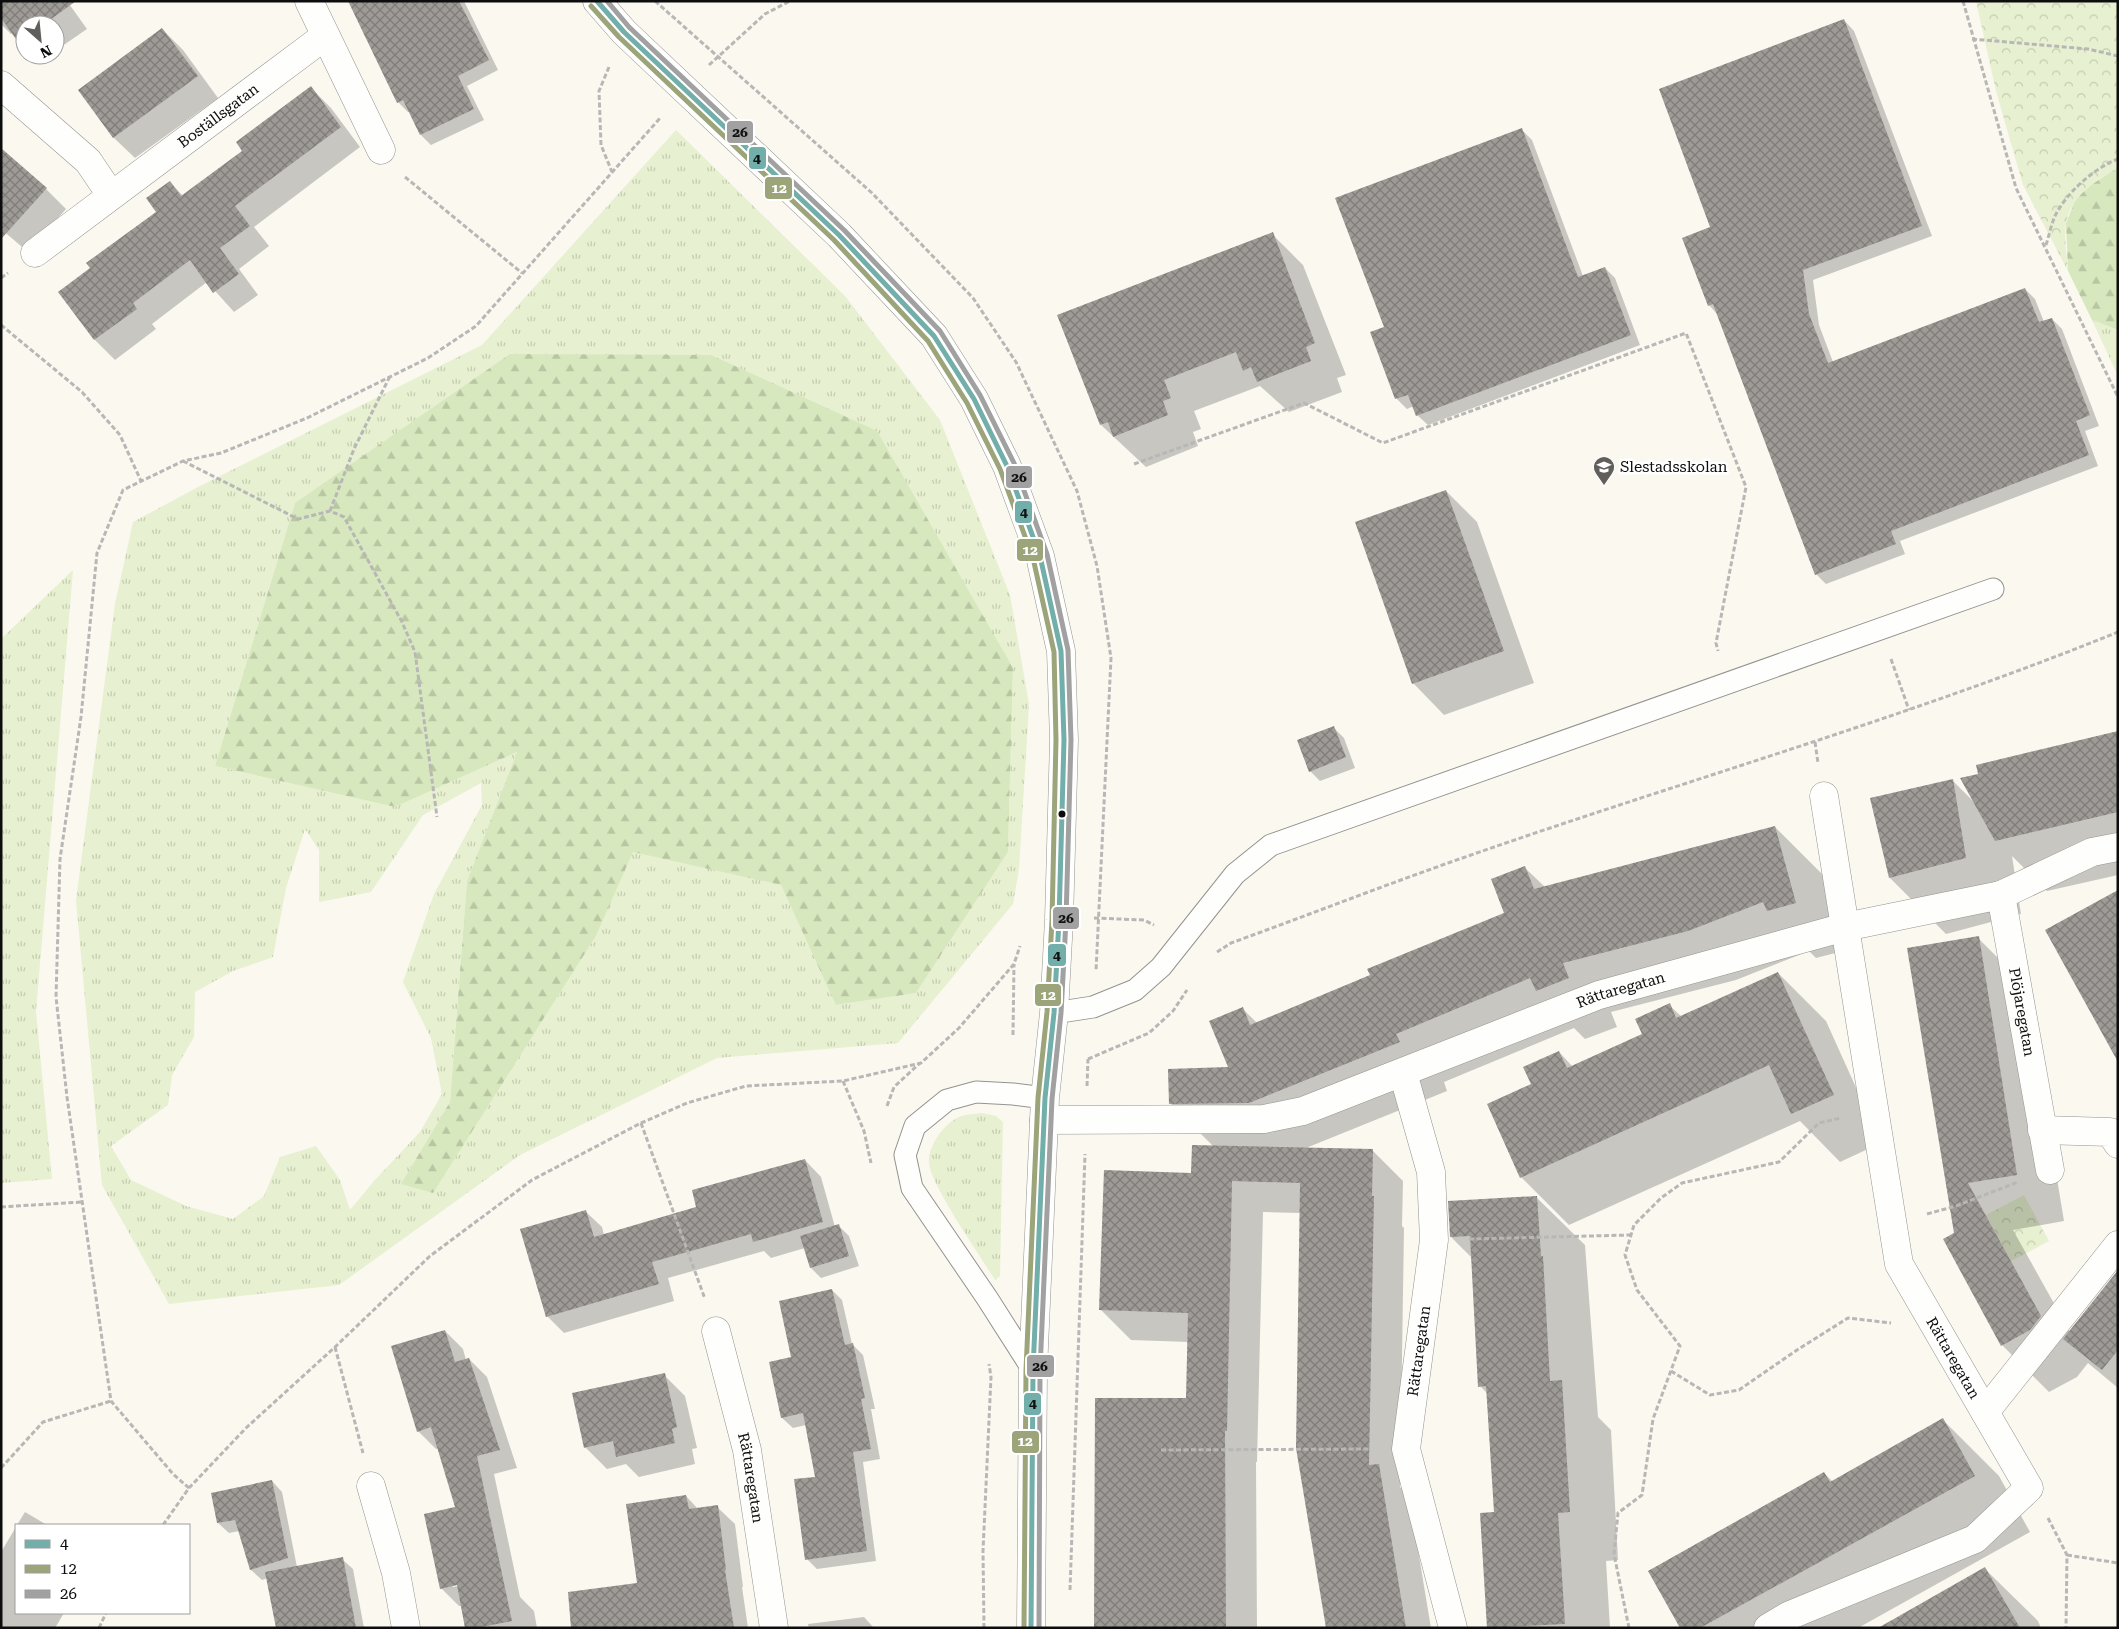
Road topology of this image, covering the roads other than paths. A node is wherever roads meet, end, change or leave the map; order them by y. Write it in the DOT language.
graph roads {
  1 [pos="309,1"];
  2 [pos="597,1"];
  3 [pos="325,36"];
  4 [pos="1,84"];
  5 [pos="381,150"];
  6 [pos="111,195"];
  7 [pos="34,253"];
  8 [pos="1993,589"];
  9 [pos="1824,796"];
  10 [pos="2118,847"];
  11 [pos="2001,895"];
  12 [pos="1845,927"];
  13 [pos="1054,1014"];
  14 [pos="1403,1073"];
  15 [pos="1044,1109"];
  16 [pos="2042,1130"];
  17 [pos="2118,1144"];
  18 [pos="2050,1170"];
  19 [pos="2118,1245"];
  20 [pos="716,1331"];
  21 [pos="1033,1370"];
  22 [pos="1984,1412"];
  23 [pos="371,1486"];
  24 [pos="406,1628"];
  25 [pos="774,1628"];
  26 [pos="1031,1628"];
  27 [pos="1453,1628"];
  28 [pos="1768,1628"];
  1 -- 3 [label="street"];
  2 -- 13 [label="street"];
  3 -- 5 [label="street"];
  3 -- 6 [label="street, Boställsgatan"];
  4 -- 6 [label="street"];
  6 -- 7 [label="street, Boställsgatan"];
  8 -- 13 [label="lane"];
  9 -- 12 [label="street, Rättaregatan"];
  10 -- 11 [label="street"];
  11 -- 12 [label="street"];
  11 -- 16 [label="street, Plöjaregatan"];
  12 -- 14 [label="street, Rättaregatan"];
  12 -- 22 [label="street, Rättaregatan"];
  13 -- 15 [label="street"];
  14 -- 15 [label="street, Rättaregatan"];
  14 -- 27 [label="street, Rättaregatan"];
  15 -- 21 [label="street"];
  15 -- 21 [label="lane"];
  16 -- 17 [label="street"];
  16 -- 18 [label="street, Plöjaregatan"];
  19 -- 22 [label="street"];
  20 -- 25 [label="street, Rättaregatan"];
  21 -- 26 [label="street"];
  22 -- 28 [label="street, Rättaregatan"];
  23 -- 24 [label="street"];
}
